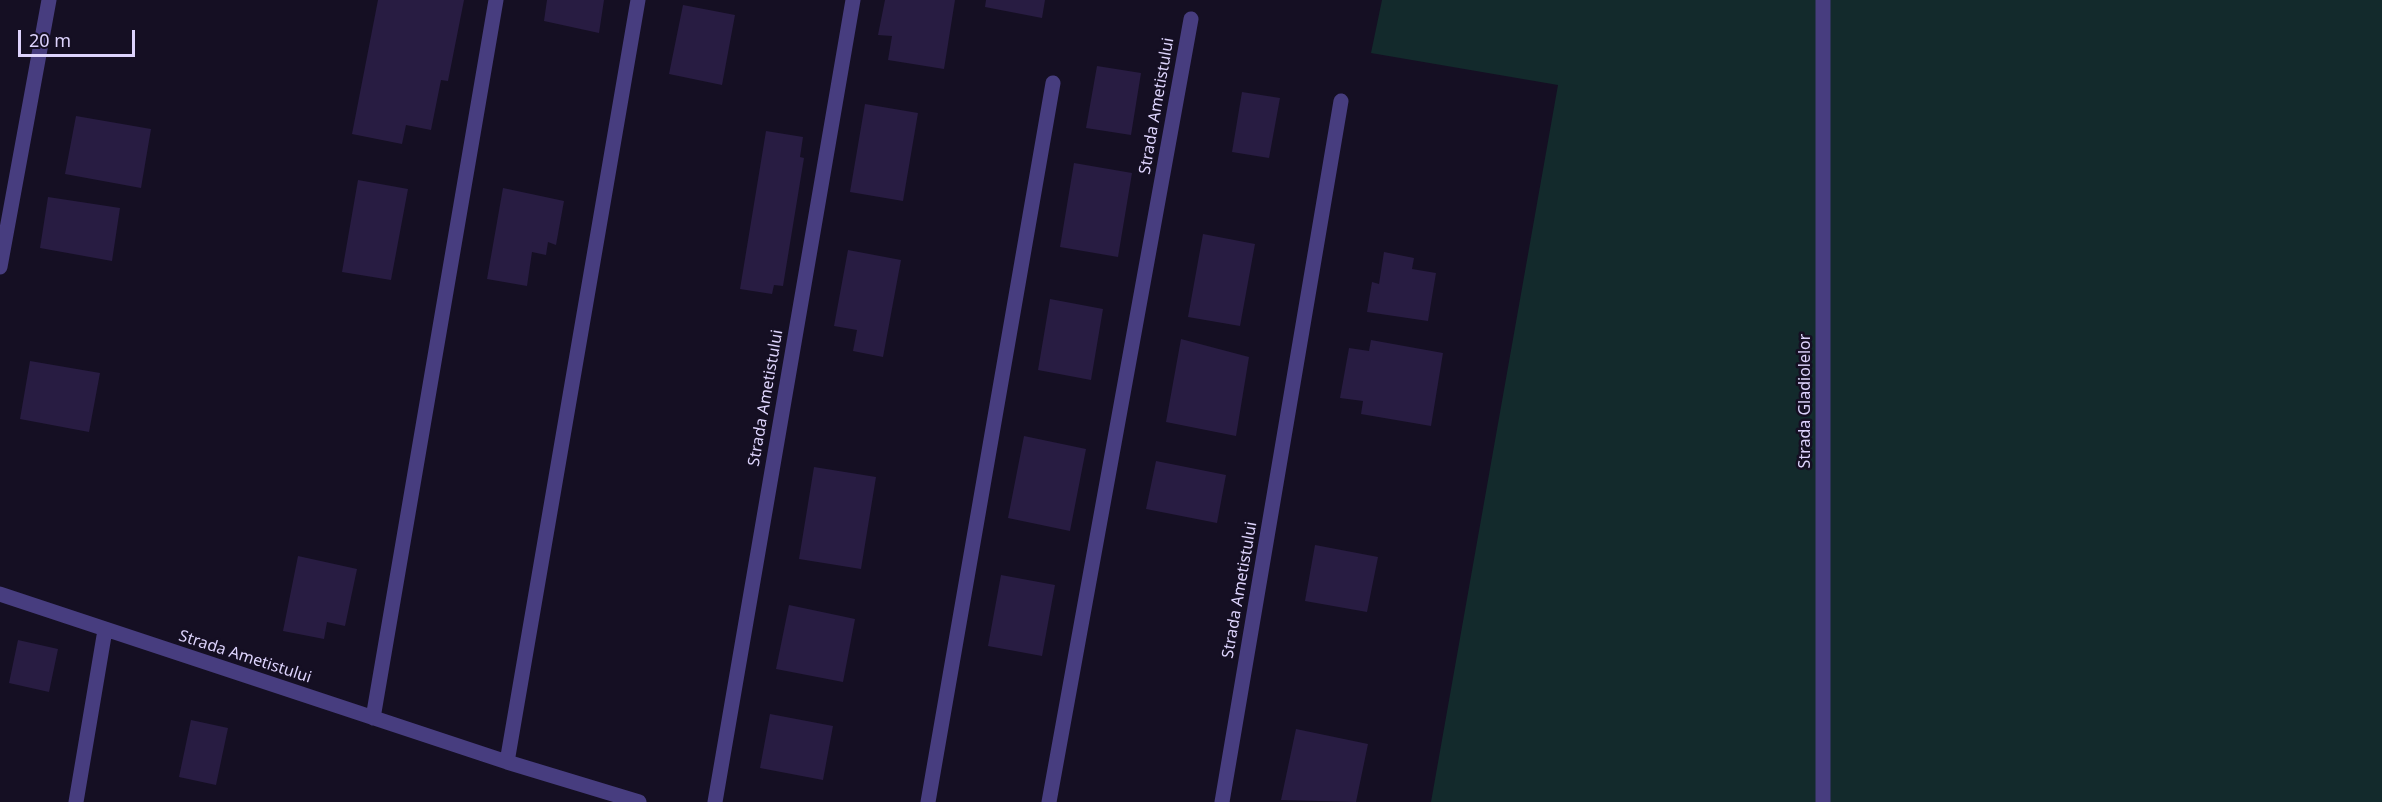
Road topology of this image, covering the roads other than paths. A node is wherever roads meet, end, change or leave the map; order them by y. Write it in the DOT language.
graph roads {
  1 [pos="49,0"];
  2 [pos="496,0"];
  3 [pos="638,0"];
  4 [pos="853,0"];
  5 [pos="1823,0"];
  6 [pos="1191,19"];
  7 [pos="1053,82"];
  8 [pos="1341,101"];
  9 [pos="0,267"];
  10 [pos="0,594"];
  11 [pos="105,630"];
  12 [pos="373,718"];
  13 [pos="507,762"];
  14 [pos="76,802"];
  15 [pos="639,802"];
  16 [pos="715,802"];
  17 [pos="928,802"];
  18 [pos="1050,802"];
  19 [pos="1222,802"];
  20 [pos="1823,802"];
  1 -- 9 [label="street"];
  2 -- 12 [label="street"];
  3 -- 13 [label="street"];
  4 -- 16 [label="street, Strada Ametistului"];
  5 -- 20 [label="street, Strada Gladiolelor"];
  6 -- 18 [label="street, Strada Ametistului"];
  7 -- 17 [label="street"];
  8 -- 19 [label="street, Strada Ametistului"];
  10 -- 11 [label="street, Strada Ametistului"];
  11 -- 12 [label="street, Strada Ametistului"];
  11 -- 14 [label="street"];
  12 -- 13 [label="street, Strada Ametistului"];
  13 -- 15 [label="street, Strada Ametistului"];
}
